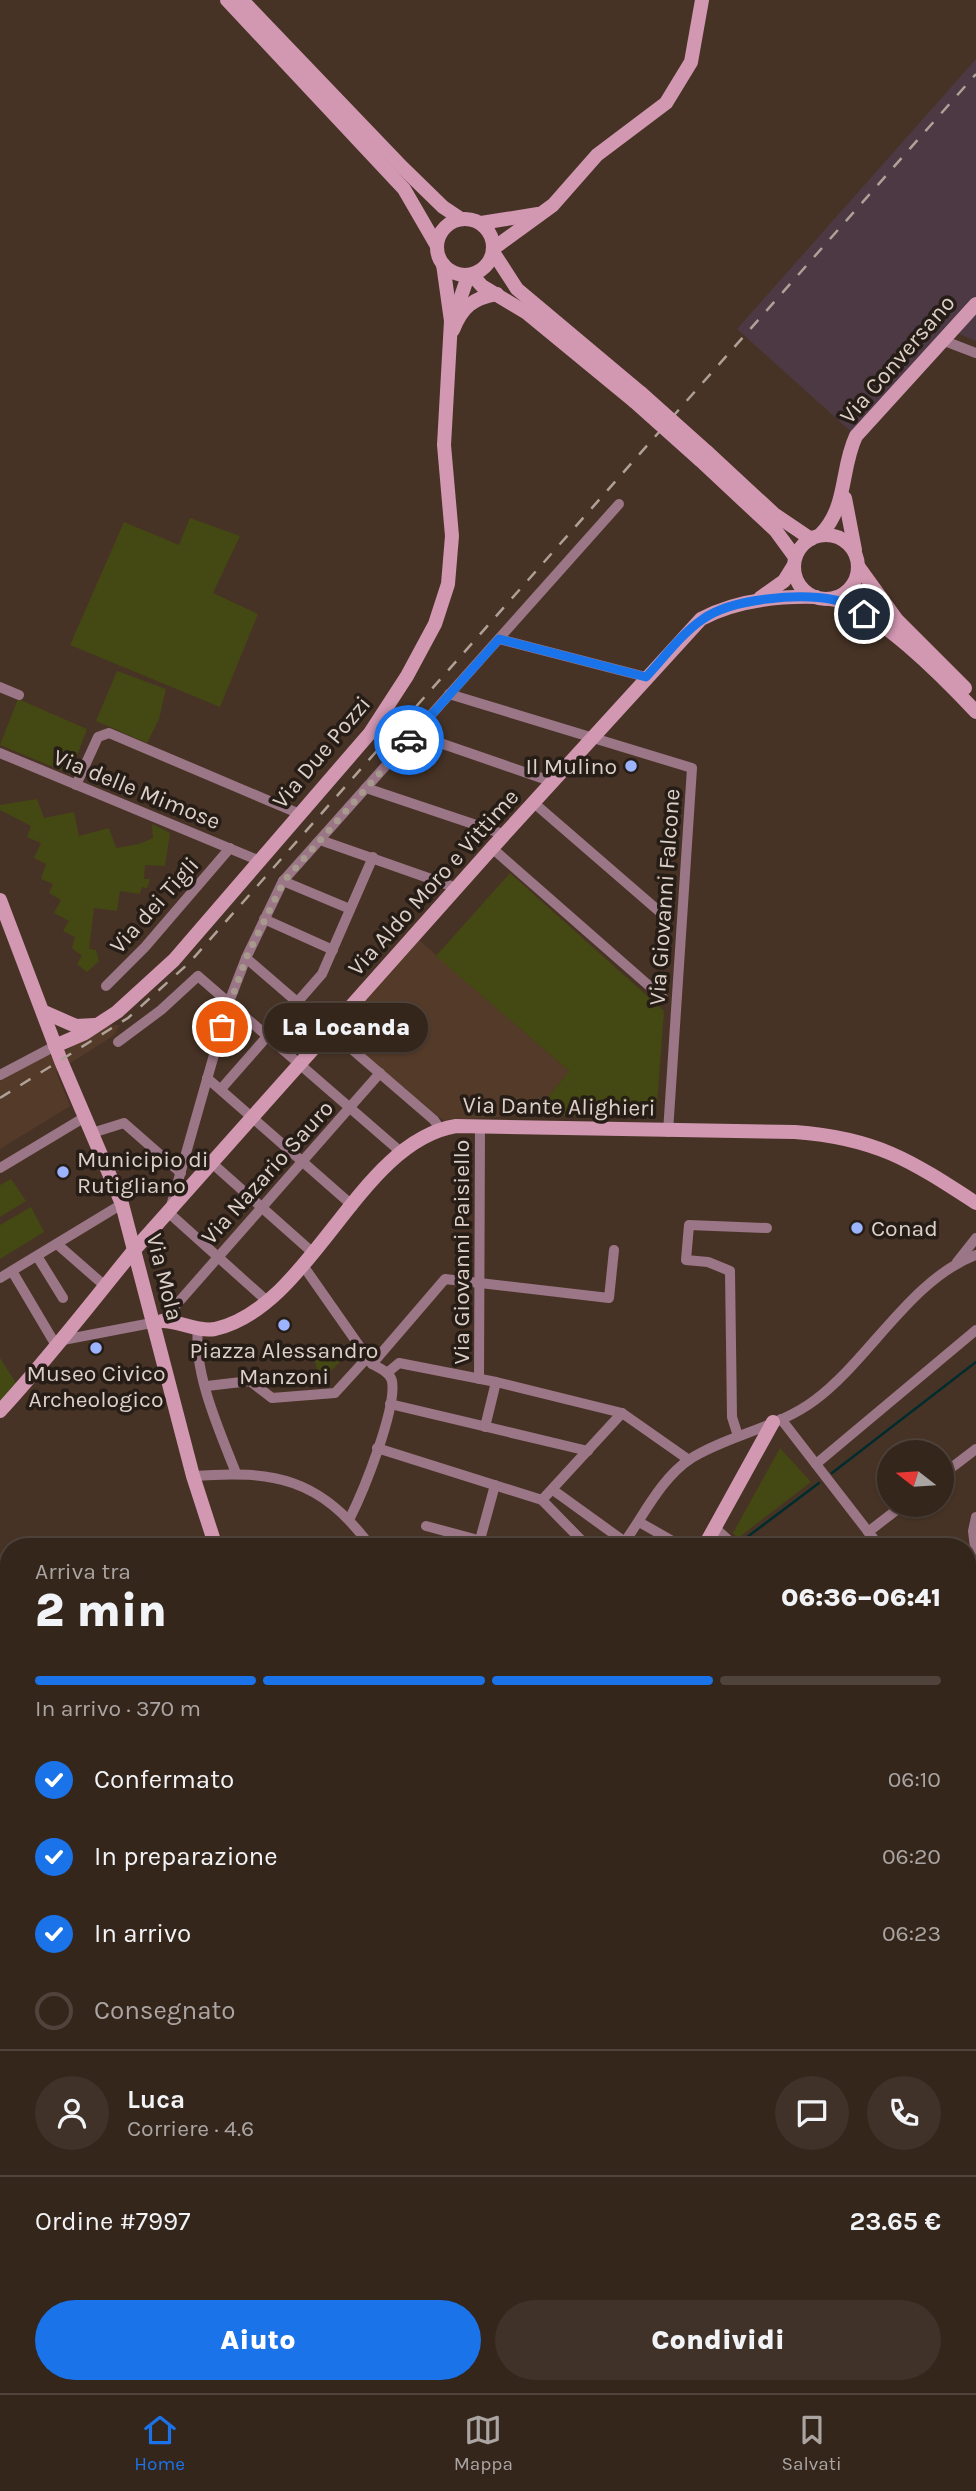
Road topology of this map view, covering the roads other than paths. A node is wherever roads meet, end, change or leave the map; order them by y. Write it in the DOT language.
graph roads {
  1 [pos="227,0"];
  2 [pos="242,0"];
  3 [pos="702,0"];
  4 [pos="543,213"];
  5 [pos="461,219"];
  6 [pos="481,223"];
  7 [pos="437,246"];
  8 [pos="494,250"];
  9 [pos="443,264"];
  10 [pos="470,276"];
  11 [pos="497,294"];
  12 [pos="976,304"];
  13 [pos="451,321"];
  14 [pos="450,337"];
  15 [pos="942,340"];
  16 [pos="976,353"];
  17 [pos="638,397"];
  18 [pos="704,456"];
  19 [pos="844,486"];
  20 [pos="619,504"];
  21 [pos="815,537"];
  22 [pos="857,560"];
  23 [pos="795,561"];
  24 [pos="822,598"];
  25 [pos="753,602"];
  26 [pos="499,639"];
  27 [pos="646,677"];
  28 [pos="0,687"];
  29 [pos="449,694"];
  30 [pos="19,695"];
  31 [pos="976,699"];
  32 [pos="976,712"];
  33 [pos="414,734"];
  34 [pos="593,737"];
  35 [pos="0,753"];
  36 [pos="553,782"];
  37 [pos="76,785"];
  38 [pos="366,788"];
  39 [pos="534,803"];
  40 [pos="300,814"];
  41 [pos="506,835"];
  42 [pos="320,839"];
  43 [pos="230,848"];
  44 [pos="492,848"];
  45 [pos="373,857"];
  46 [pos="260,861"];
  47 [pos="284,881"];
  48 [pos="457,888"];
  49 [pos="0,900"];
  50 [pos="350,909"];
  51 [pos="264,919"];
  52 [pos="668,919"];
  53 [pos="5,929"];
  54 [pos="332,950"];
  55 [pos="246,958"];
  56 [pos="106,986"];
  57 [pos="663,998"];
  58 [pos="229,1002"];
  59 [pos="298,1002"];
  60 [pos="44,1012"];
  61 [pos="100,1024"];
  62 [pos="331,1031"];
  63 [pos="268,1035"];
  64 [pos="118,1042"];
  65 [pos="55,1046"];
  66 [pos="302,1064"];
  67 [pos="380,1073"];
  68 [pos="0,1075"];
  69 [pos="207,1078"];
  70 [pos="221,1089"];
  71 [pos="350,1107"];
  72 [pos="85,1117"];
  73 [pos="254,1118"];
  74 [pos="480,1126"];
  75 [pos="440,1129"];
  76 [pos="668,1132"];
  77 [pos="92,1133"];
  78 [pos="402,1153"];
  79 [pos="303,1161"];
  80 [pos="213,1164"];
  81 [pos="0,1168"];
  82 [pos="181,1174"];
  83 [pos="976,1203"];
  84 [pos="122,1204"];
  85 [pos="353,1206"];
  86 [pos="262,1207"];
  87 [pos="169,1213"];
  88 [pos="767,1228"];
  89 [pos="976,1237"];
  90 [pos="57,1244"];
  91 [pos="135,1249"];
  92 [pos="614,1250"];
  93 [pos="312,1252"];
  94 [pos="976,1255"];
  95 [pos="37,1256"];
  96 [pos="217,1257"];
  97 [pos="302,1264"];
  98 [pos="954,1265"];
  99 [pos="12,1271"];
  100 [pos="0,1278"];
  101 [pos="480,1283"];
  102 [pos="105,1286"];
  103 [pos="63,1297"];
  104 [pos="267,1301"];
  105 [pos="158,1323"];
  106 [pos="198,1328"];
  107 [pos="976,1329"];
  108 [pos="60,1344"];
  109 [pos="370,1361"];
  110 [pos="387,1373"];
  111 [pos="480,1379"];
  112 [pos="496,1382"];
  113 [pos="206,1386"];
  114 [pos="390,1404"];
  115 [pos="0,1411"];
  116 [pos="622,1413"];
  117 [pos="777,1420"];
  118 [pos="485,1427"];
  119 [pos="738,1436"];
  120 [pos="377,1448"];
  121 [pos="976,1449"];
  122 [pos="588,1451"];
  123 [pos="689,1460"];
  124 [pos="816,1464"];
  125 [pos="954,1466"];
  126 [pos="236,1473"];
  127 [pos="193,1476"];
  128 [pos="495,1485"];
  129 [pos="553,1490"];
  130 [pos="542,1500"];
  131 [pos="887,1517"];
  132 [pos="976,1517"];
  133 [pos="350,1518"];
  134 [pos="639,1522"];
  135 [pos="426,1526"];
  136 [pos="715,1528"];
  137 [pos="868,1532"];
  138 [pos="213,1538"];
  139 [pos="364,1538"];
  140 [pos="461,1538"];
  141 [pos="481,1538"];
  142 [pos="579,1538"];
  143 [pos="615,1538"];
  144 [pos="627,1538"];
  145 [pos="667,1538"];
  146 [pos="709,1538"];
  147 [pos="726,1538"];
  148 [pos="873,1538"];
  149 [pos="974,1538"];
  1 -- 7 [label="street"];
  2 -- 5 [label="street"];
  3 -- 4 [label="street"];
  4 -- 6 [label="street"];
  4 -- 8 [label="street"];
  5 -- 6 [label="street"];
  5 -- 7 [label="street"];
  6 -- 8 [label="street"];
  7 -- 9 [label="street"];
  8 -- 10 [label="street"];
  8 -- 17 [label="street"];
  9 -- 10 [label="street"];
  9 -- 13 [label="street, Via Due Pozzi"];
  10 -- 11 [label="street"];
  10 -- 13 [label="street, Via Due Pozzi"];
  11 -- 14 [label="street"];
  11 -- 17 [label="street"];
  12 -- 15 [label="street, Via Conversano"];
  13 -- 14 [label="street, Via Due Pozzi"];
  14 -- 40 [label="street, Via Due Pozzi"];
  15 -- 16 [label="street"];
  15 -- 19 [label="street, Via Conversano"];
  17 -- 18 [label="street, bridge"];
  18 -- 21 [label="street"];
  18 -- 23 [label="street"];
  19 -- 21 [label="street"];
  19 -- 22 [label="street"];
  20 -- 26 [label="street"];
  21 -- 22 [label="street"];
  21 -- 23 [label="street"];
  22 -- 24 [label="street"];
  22 -- 31 [label="street"];
  23 -- 24 [label="street"];
  23 -- 25 [label="street, Via Aldo Moro e Vittime"];
  24 -- 25 [label="street, Via Aldo Moro e Vittime"];
  24 -- 32 [label="street"];
  25 -- 27 [label="street, Via Aldo Moro e Vittime"];
  26 -- 27 [label="street"];
  26 -- 29 [label="street"];
  27 -- 34 [label="street, Via Aldo Moro e Vittime"];
  28 -- 30 [label="street"];
  29 -- 33 [label="street"];
  29 -- 34 [label="street"];
  33 -- 36 [label="street"];
  33 -- 38 [label="street"];
  34 -- 36 [label="street, Via Aldo Moro e Vittime"];
  34 -- 76 [label="street, Via Giovanni Falcone"];
  35 -- 37 [label="street, Via delle Mimose"];
  36 -- 39 [label="street, Via Aldo Moro e Vittime"];
  37 -- 40 [label="street"];
  37 -- 43 [label="street, Via delle Mimose"];
  38 -- 41 [label="street"];
  38 -- 42 [label="street"];
  39 -- 41 [label="street, Via Aldo Moro e Vittime"];
  39 -- 52 [label="street"];
  40 -- 46 [label="street, Via Due Pozzi"];
  41 -- 44 [label="street, Via Aldo Moro e Vittime"];
  42 -- 45 [label="street"];
  42 -- 47 [label="street"];
  43 -- 46 [label="street, Via delle Mimose"];
  43 -- 56 [label="street, Via dei Tigli"];
  44 -- 48 [label="street, Via Aldo Moro e Vittime"];
  44 -- 57 [label="street"];
  45 -- 48 [label="street"];
  45 -- 50 [label="street"];
  46 -- 61 [label="street, Via Due Pozzi"];
  47 -- 50 [label="street"];
  47 -- 51 [label="street"];
  48 -- 62 [label="street, Via Aldo Moro e Vittime"];
  49 -- 53 [label="street, Via Mola"];
  50 -- 54 [label="street"];
  51 -- 54 [label="street"];
  51 -- 55 [label="street"];
  53 -- 60 [label="street, Via Mola"];
  54 -- 59 [label="street"];
  55 -- 58 [label="street"];
  55 -- 59 [label="street"];
  58 -- 63 [label="street"];
  58 -- 64 [label="street"];
  58 -- 69 [label="street"];
  59 -- 62 [label="street"];
  59 -- 63 [label="street"];
  60 -- 61 [label="street"];
  60 -- 65 [label="street, Via Mola"];
  61 -- 65 [label="street, Via Due Pozzi"];
  62 -- 66 [label="street, Via Aldo Moro e Vittime"];
  62 -- 67 [label="street"];
  63 -- 66 [label="street"];
  63 -- 70 [label="street"];
  65 -- 68 [label="street"];
  65 -- 72 [label="street, Via Mola"];
  66 -- 71 [label="street"];
  66 -- 73 [label="street, Via Aldo Moro e Vittime"];
  67 -- 71 [label="street, Via Nazario Sauro"];
  67 -- 75 [label="street"];
  69 -- 70 [label="street"];
  69 -- 82 [label="street"];
  70 -- 73 [label="street"];
  71 -- 78 [label="street"];
  71 -- 79 [label="street, Via Nazario Sauro"];
  72 -- 77 [label="street, Via Mola"];
  72 -- 81 [label="street"];
  73 -- 79 [label="street"];
  73 -- 80 [label="street, Via Aldo Moro e Vittime"];
  74 -- 75 [label="street, Via Dante Alighieri"];
  74 -- 76 [label="street, Via Dante Alighieri"];
  74 -- 101 [label="street, Via Giovanni Paisiello"];
  75 -- 78 [label="street, Via Dante Alighieri"];
  76 -- 83 [label="street, Via Dante Alighieri"];
  77 -- 82 [label="street"];
  77 -- 84 [label="street, Via Mola"];
  78 -- 85 [label="street, Via Dante Alighieri"];
  79 -- 85 [label="street"];
  79 -- 86 [label="street, Via Nazario Sauro"];
  80 -- 86 [label="street"];
  80 -- 87 [label="street, Via Aldo Moro e Vittime"];
  82 -- 87 [label="street"];
  84 -- 90 [label="street"];
  84 -- 91 [label="street, Via Mola"];
  85 -- 93 [label="street, Via Dante Alighieri"];
  86 -- 93 [label="street"];
  86 -- 96 [label="street, Via Nazario Sauro"];
  87 -- 91 [label="street, Via Aldo Moro e Vittime"];
  87 -- 96 [label="street"];
  88 -- 119 [label="street"];
  89 -- 98 [label="street"];
  90 -- 95 [label="street"];
  90 -- 102 [label="street"];
  91 -- 102 [label="street, Via Aldo Moro e Vittime"];
  91 -- 105 [label="street, Via Mola"];
  92 -- 101 [label="street"];
  93 -- 97 [label="street, Via Dante Alighieri"];
  94 -- 98 [label="street"];
  95 -- 99 [label="street"];
  95 -- 103 [label="street"];
  96 -- 104 [label="street"];
  96 -- 105 [label="street, Via Nazario Sauro"];
  97 -- 104 [label="street, Via Dante Alighieri"];
  97 -- 109 [label="street"];
  98 -- 117 [label="street"];
  99 -- 100 [label="street"];
  99 -- 108 [label="street"];
  101 -- 109 [label="street"];
  101 -- 111 [label="street, Via Giovanni Paisiello"];
  102 -- 108 [label="street, Via Aldo Moro e Vittime"];
  104 -- 106 [label="street, Via Dante Alighieri"];
  105 -- 106 [label="street, Via Dante Alighieri"];
  105 -- 108 [label="street"];
  105 -- 127 [label="street, Via Mola"];
  106 -- 113 [label="street"];
  107 -- 124 [label="street"];
  108 -- 115 [label="street, Via Aldo Moro e Vittime"];
  109 -- 110 [label="street"];
  109 -- 113 [label="street"];
  110 -- 111 [label="street"];
  110 -- 114 [label="street"];
  111 -- 112 [label="street"];
  112 -- 116 [label="street"];
  112 -- 118 [label="street"];
  113 -- 126 [label="street"];
  114 -- 118 [label="street"];
  114 -- 120 [label="street"];
  116 -- 122 [label="street"];
  116 -- 123 [label="street"];
  117 -- 119 [label="street"];
  117 -- 124 [label="street"];
  117 -- 136 [label="street"];
  118 -- 122 [label="street"];
  119 -- 123 [label="street"];
  120 -- 128 [label="street"];
  120 -- 133 [label="street"];
  121 -- 125 [label="street"];
  122 -- 129 [label="street"];
  123 -- 134 [label="street"];
  124 -- 137 [label="street"];
  126 -- 127 [label="street"];
  126 -- 133 [label="street"];
  127 -- 138 [label="street, Via Mola"];
  128 -- 130 [label="street"];
  128 -- 141 [label="street"];
  129 -- 130 [label="street"];
  129 -- 143 [label="street"];
  130 -- 142 [label="street"];
  131 -- 137 [label="street"];
  132 -- 149 [label="street"];
  133 -- 139 [label="street"];
  134 -- 144 [label="street"];
  134 -- 145 [label="street"];
  135 -- 140 [label="street"];
  136 -- 146 [label="street"];
  136 -- 147 [label="street"];
  137 -- 148 [label="street"];
}
